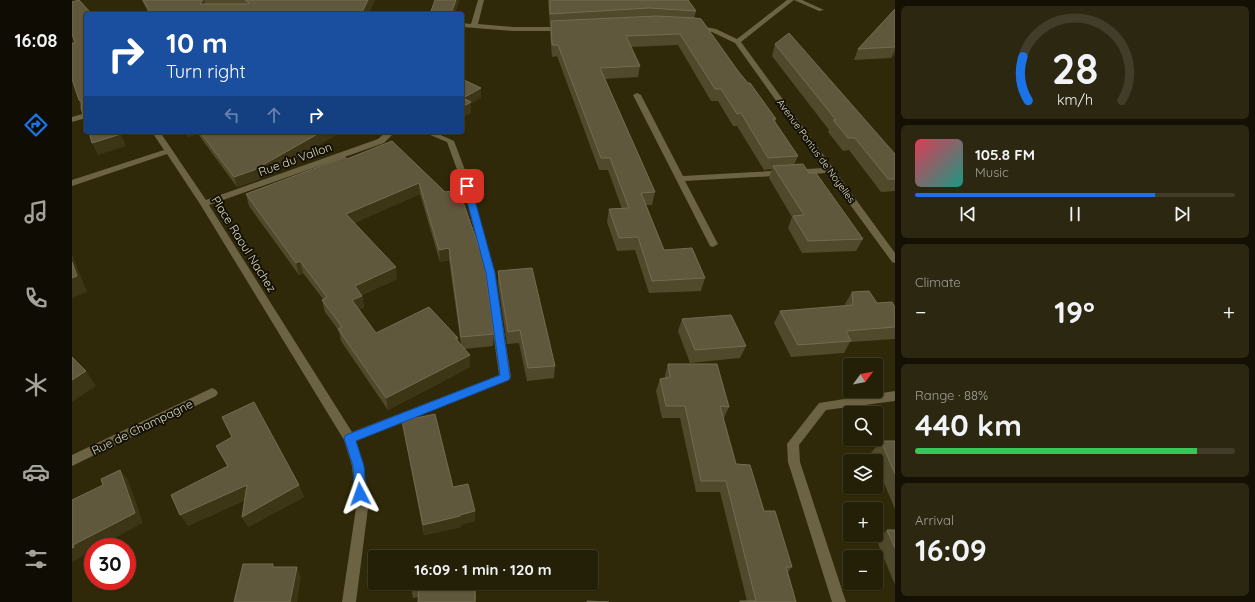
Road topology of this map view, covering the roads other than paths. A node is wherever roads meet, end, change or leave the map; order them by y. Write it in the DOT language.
graph roads {
  1 [pos="482,0"];
  2 [pos="791,0"];
  3 [pos="797,0"];
  4 [pos="821,10"];
  5 [pos="464,25"];
  6 [pos="685,25"];
  7 [pos="474,26"];
  8 [pos="570,28"];
  9 [pos="738,42"];
  10 [pos="637,95"];
  11 [pos="84,116"];
  12 [pos="72,120"];
  13 [pos="157,134"];
  14 [pos="389,134"];
  15 [pos="432,134"];
  16 [pos="168,151"];
  17 [pos="830,170"];
  18 [pos="680,179"];
  19 [pos="72,183"];
  20 [pos="204,204"];
  21 [pos="713,244"];
  22 [pos="895,260"];
  23 [pos="212,393"];
  24 [pos="895,396"];
  25 [pos="349,438"];
  26 [pos="72,461"];
  27 [pos="349,602"];
  28 [pos="839,602"];
  1 -- 7 [label="street"];
  2 -- 9 [label="street"];
  3 -- 4 [label="street"];
  5 -- 7 [label="street"];
  6 -- 9 [label="street, Avenue Pontus de Noyelles"];
  7 -- 8 [label="street"];
  9 -- 17 [label="street, Avenue Pontus de Noyelles"];
  10 -- 18 [label="street"];
  11 -- 12 [label="street"];
  13 -- 16 [label="street, Place Raoul Nachez"];
  14 -- 20 [label="street, Rue du Vallon"];
  15 -- 25 [label="street"];
  16 -- 19 [label="street"];
  16 -- 20 [label="street, Place Raoul Nachez"];
  17 -- 18 [label="street"];
  17 -- 22 [label="street, Avenue Pontus de Noyelles"];
  18 -- 21 [label="street"];
  20 -- 25 [label="street, Place Raoul Nachez"];
  23 -- 26 [label="street, Rue de Champagne"];
  24 -- 28 [label="street"];
  25 -- 27 [label="street, Place Raoul Nachez"];
}
